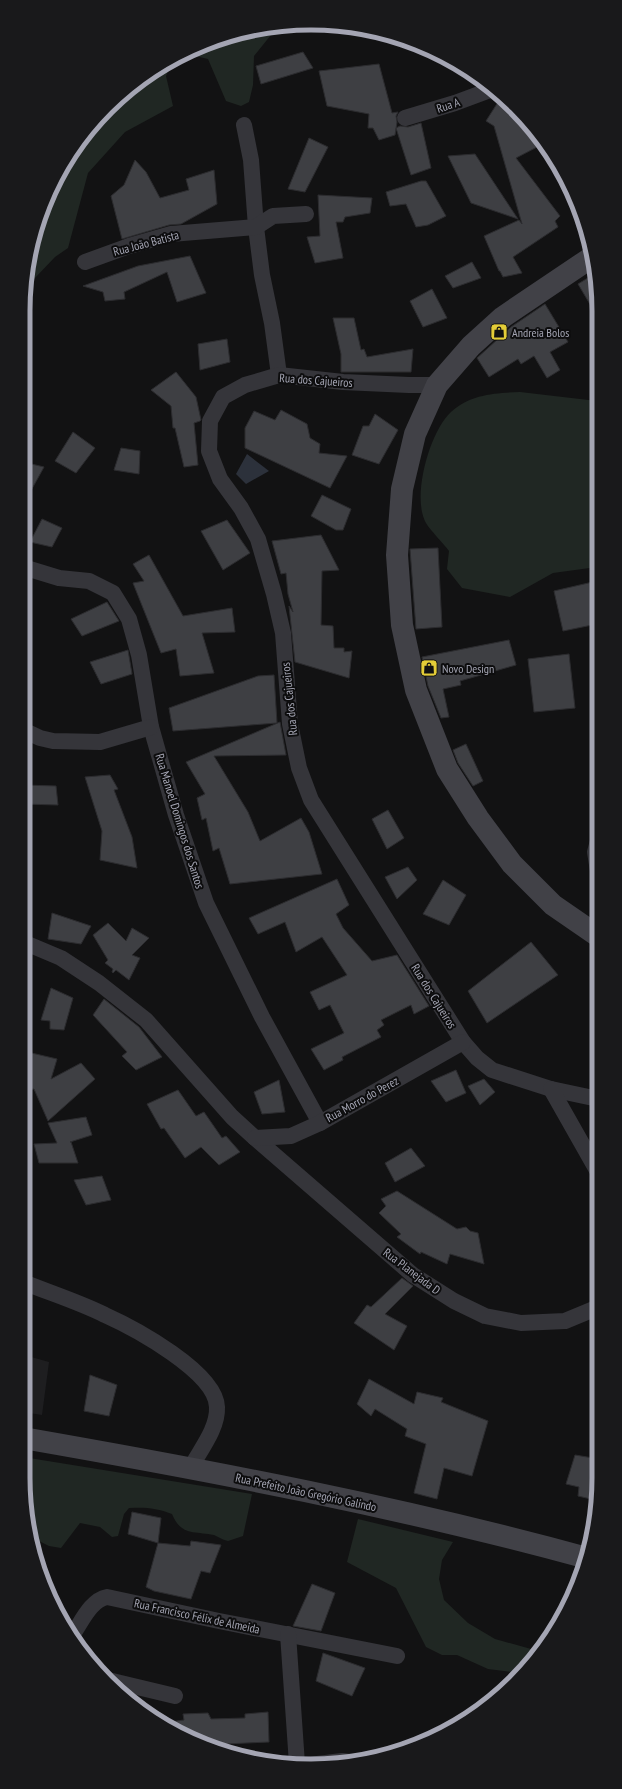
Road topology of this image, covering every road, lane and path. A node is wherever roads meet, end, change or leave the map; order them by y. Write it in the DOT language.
graph roads {
  1 [pos="486,91"];
  2 [pos="405,118"];
  3 [pos="244,126"];
  4 [pos="306,214"];
  5 [pos="256,227"];
  6 [pos="588,260"];
  7 [pos="85,262"];
  8 [pos="279,375"];
  9 [pos="437,384"];
  10 [pos="30,569"];
  11 [pos="151,727"];
  12 [pos="30,733"];
  13 [pos="592,932"];
  14 [pos="30,945"];
  15 [pos="463,1042"];
  16 [pos="550,1089"];
  17 [pos="592,1098"];
  18 [pos="320,1123"];
  19 [pos="255,1138"];
  20 [pos="592,1162"];
  21 [pos="30,1285"];
  22 [pos="592,1310"];
  23 [pos="30,1439"];
  24 [pos="191,1467"];
  25 [pos="580,1556"];
  26 [pos="76,1632"];
  27 [pos="288,1634"];
  28 [pos="397,1656"];
  29 [pos="118,1682"];
  30 [pos="175,1696"];
  31 [pos="297,1758"];
  1 -- 2 [label="street, Rua A"];
  3 -- 5 [label="street"];
  4 -- 5 [label="street, Rua João Batista"];
  5 -- 7 [label="street, Rua João Batista"];
  5 -- 8 [label="street"];
  6 -- 9 [label="main road"];
  8 -- 9 [label="street, Rua dos Cajueiros"];
  8 -- 15 [label="street, Rua dos Cajueiros"];
  9 -- 13 [label="main road"];
  10 -- 11 [label="street, Rua Manoel Domingos dos Santos"];
  11 -- 12 [label="street"];
  11 -- 18 [label="street, Rua Manoel Domingos dos Santos"];
  14 -- 19 [label="street, Rua Planejada D"];
  15 -- 16 [label="street, Rua dos Cajueiros"];
  15 -- 18 [label="street, Rua Morro do Perez"];
  16 -- 17 [label="street, Rua dos Cajueiros"];
  16 -- 20 [label="street"];
  18 -- 19 [label="street, Rua Morro do Perez"];
  19 -- 22 [label="street, Rua Planejada D"];
  21 -- 24 [label="street"];
  23 -- 24 [label="main road, Rua Prefeito João Gregório Galindo"];
  24 -- 25 [label="main road, Rua Prefeito João Gregório Galindo"];
  26 -- 27 [label="street, Rua Francisco Félix de Almeida"];
  27 -- 28 [label="street, Rua Francisco Félix de Almeida"];
  27 -- 31 [label="street"];
  29 -- 30 [label="street"];
}
